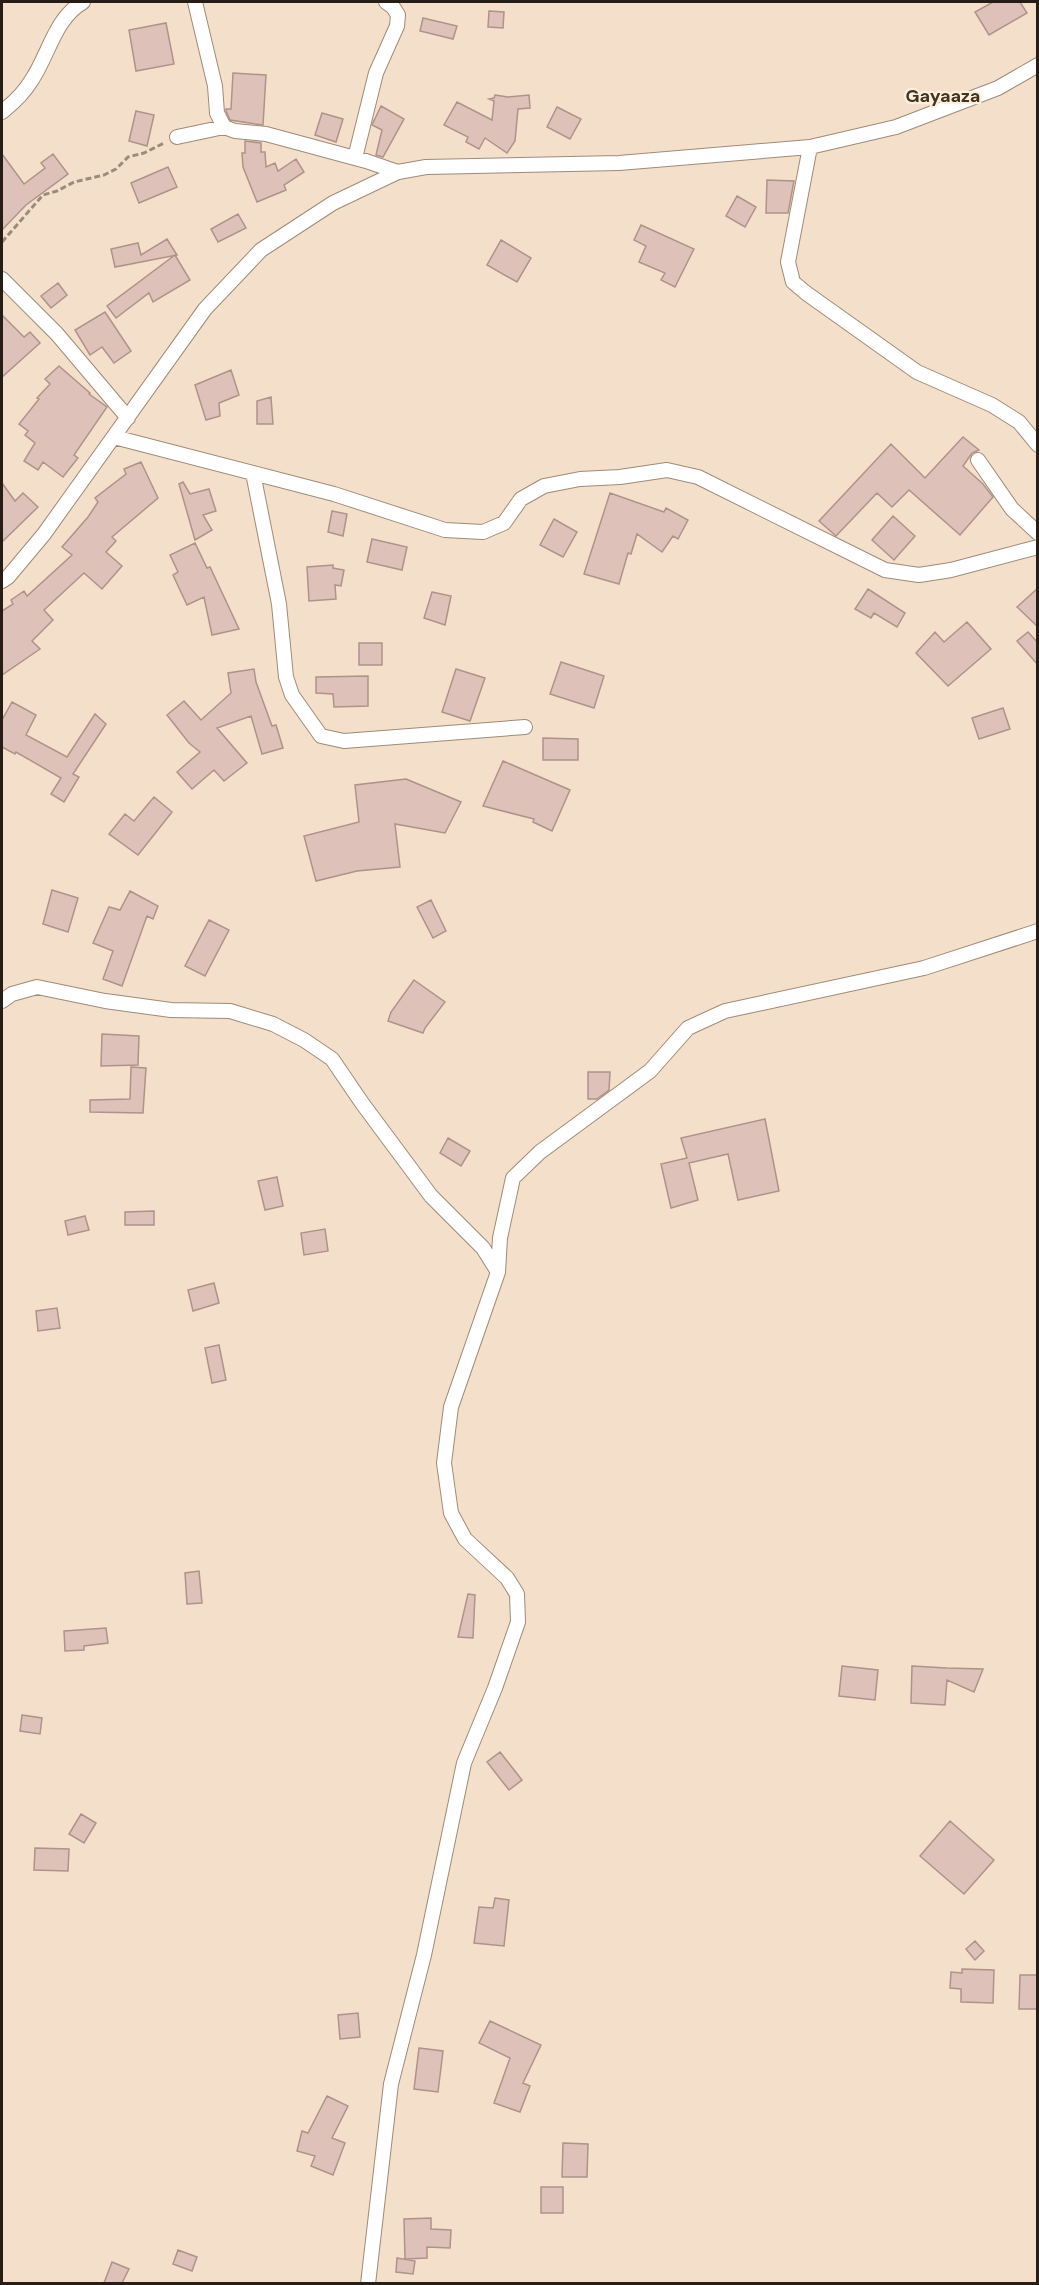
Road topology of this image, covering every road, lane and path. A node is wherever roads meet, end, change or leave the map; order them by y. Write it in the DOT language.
graph roads {
  1 [pos="83,2"];
  2 [pos="195,2"];
  3 [pos="386,2"];
  4 [pos="1038,65"];
  5 [pos="2,112"];
  6 [pos="224,127"];
  7 [pos="177,137"];
  8 [pos="810,147"];
  9 [pos="355,158"];
  10 [pos="398,172"];
  11 [pos="2,242"];
  12 [pos="2,279"];
  13 [pos="128,418"];
  14 [pos="114,437"];
  15 [pos="1038,445"];
  16 [pos="978,459"];
  17 [pos="254,473"];
  18 [pos="1038,533"];
  19 [pos="1038,547"];
  20 [pos="2,582"];
  21 [pos="525,727"];
  22 [pos="1038,931"];
  23 [pos="2,1001"];
  24 [pos="498,1272"];
  25 [pos="368,2283"];
  1 -- 5 [label="street"];
  2 -- 6 [label="street"];
  3 -- 9 [label="street"];
  4 -- 8 [label="street"];
  6 -- 7 [label="street"];
  6 -- 9 [label="street"];
  7 -- 11 [label="path"];
  8 -- 10 [label="street"];
  8 -- 15 [label="street"];
  9 -- 10 [label="street"];
  10 -- 13 [label="street"];
  12 -- 13 [label="street"];
  13 -- 14 [label="street"];
  14 -- 17 [label="street"];
  14 -- 20 [label="street"];
  16 -- 18 [label="street"];
  17 -- 19 [label="street"];
  17 -- 21 [label="street"];
  22 -- 24 [label="street"];
  23 -- 24 [label="street"];
  24 -- 25 [label="street"];
}
